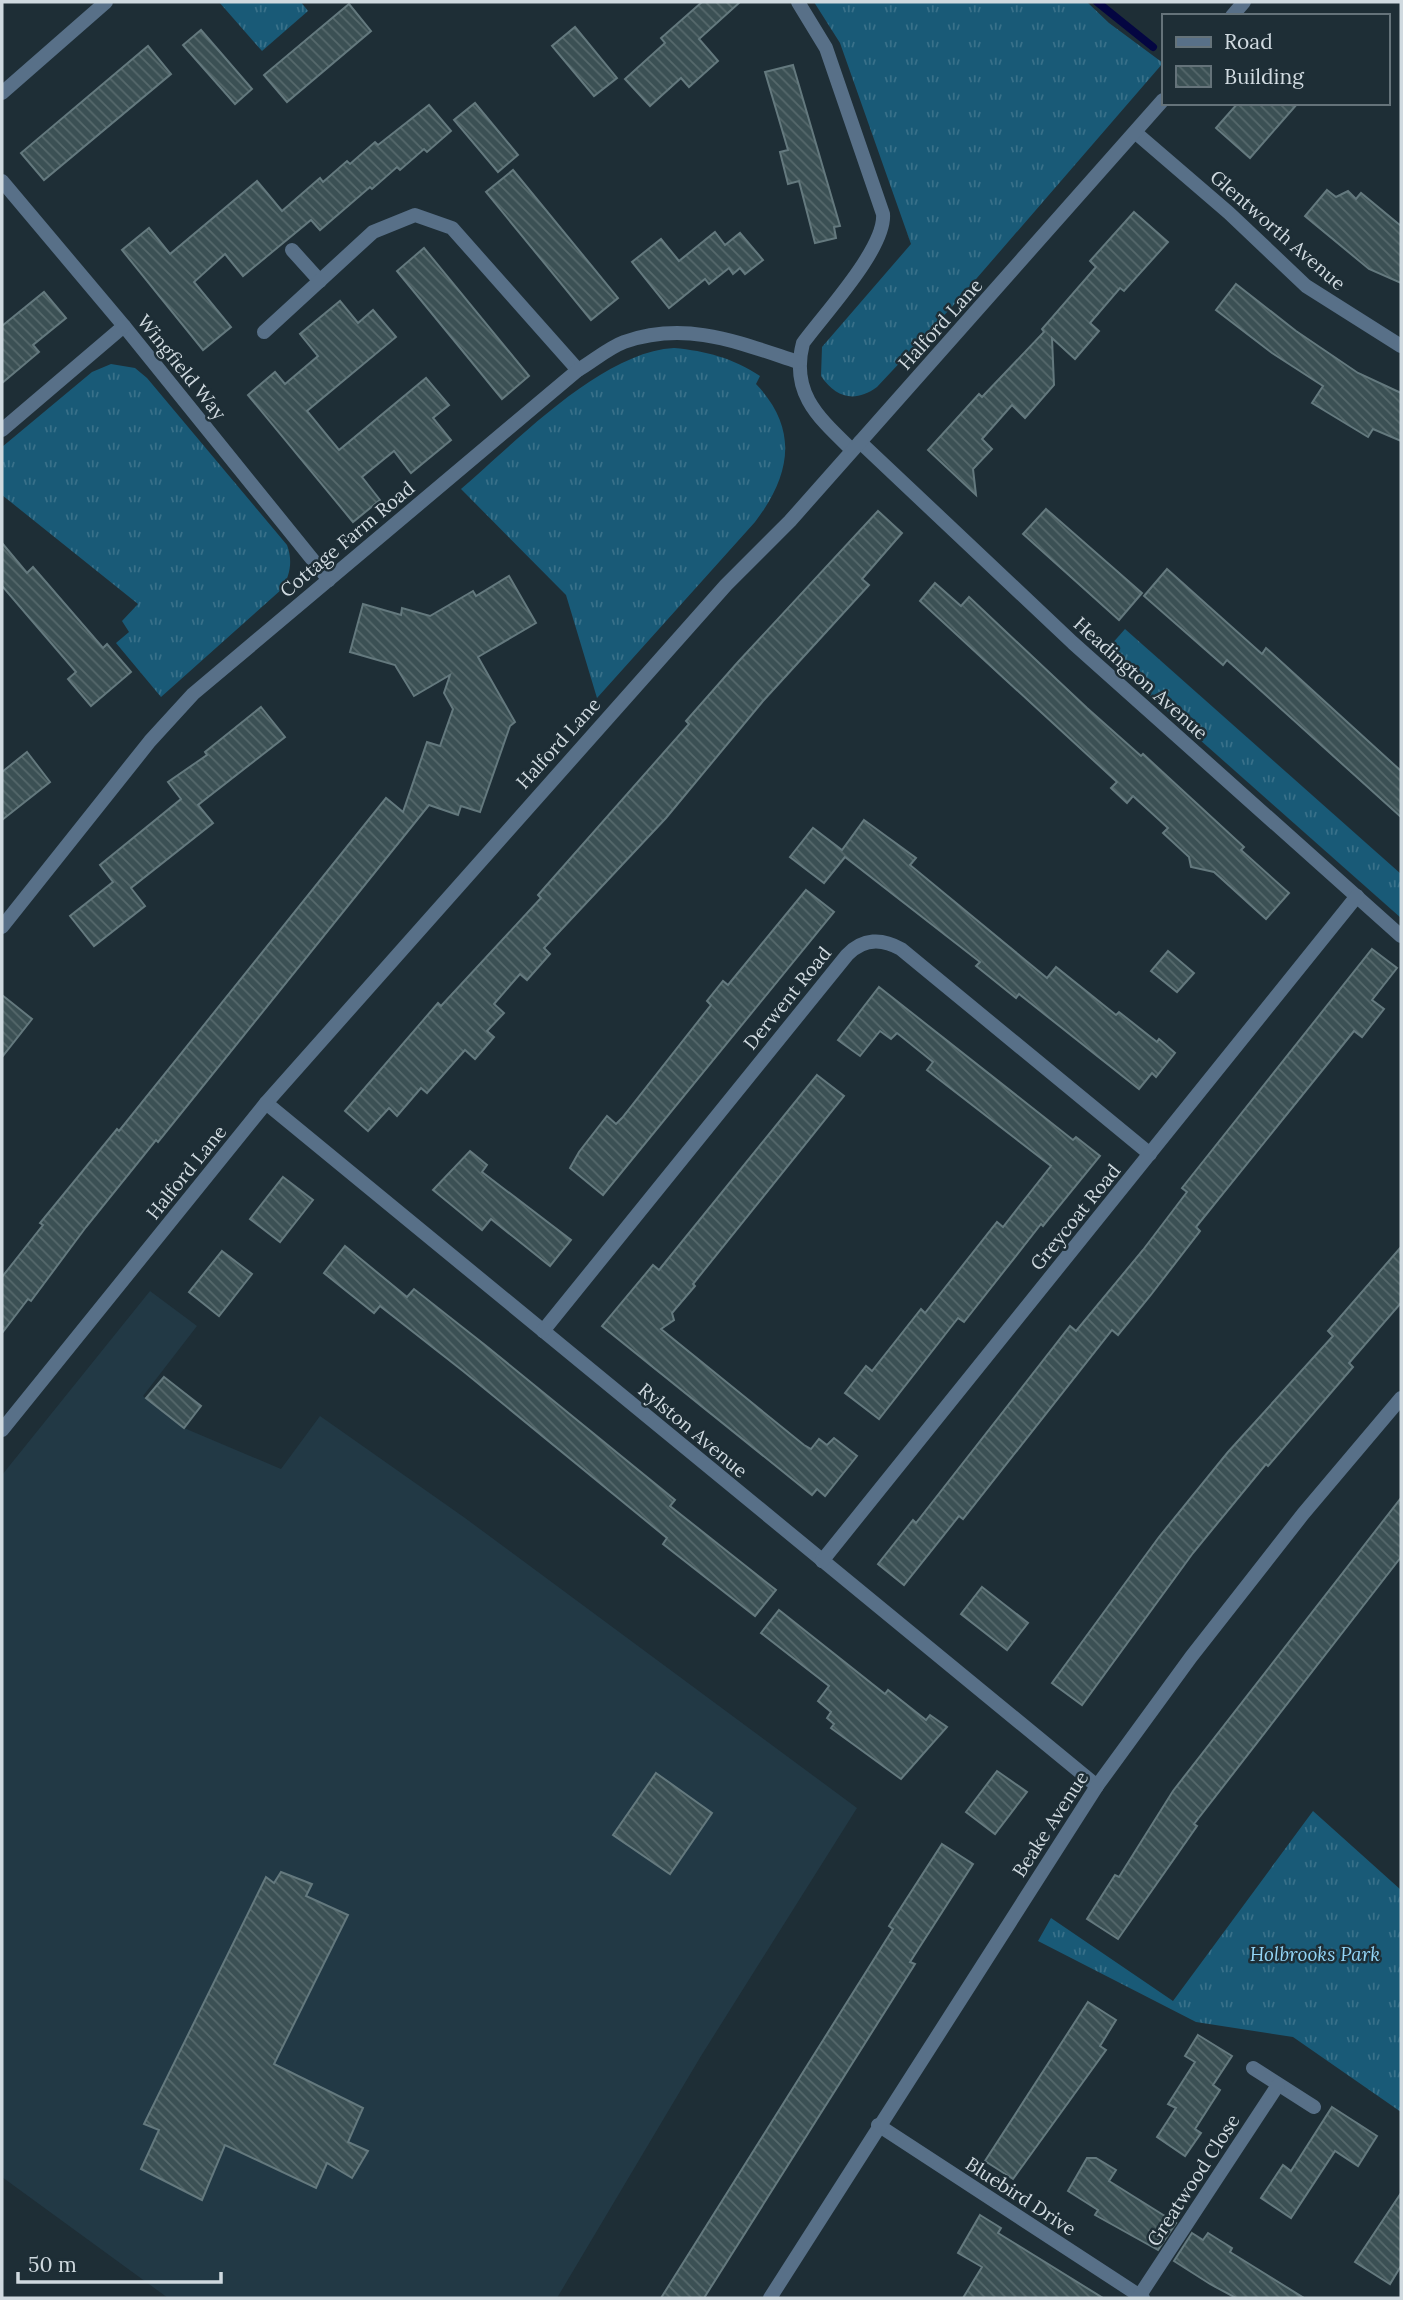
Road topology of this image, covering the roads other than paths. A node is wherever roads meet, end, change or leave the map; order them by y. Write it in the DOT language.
graph roads {
  1 [pos="106,2"];
  2 [pos="798,2"];
  3 [pos="2,93"];
  4 [pos="1162,101"];
  5 [pos="1136,133"];
  6 [pos="2,181"];
  7 [pos="292,250"];
  8 [pos="320,281"];
  9 [pos="124,326"];
  10 [pos="264,332"];
  11 [pos="1401,346"];
  12 [pos="798,362"];
  13 [pos="578,370"];
  14 [pos="2,430"];
  15 [pos="856,446"];
  16 [pos="329,580"];
  17 [pos="1357,896"];
  18 [pos="2,927"];
  19 [pos="1401,936"];
  20 [pos="266,1103"];
  21 [pos="1150,1154"];
  22 [pos="543,1331"];
  23 [pos="1401,1398"];
  24 [pos="2,1430"];
  25 [pos="822,1561"];
  26 [pos="1097,1786"];
  27 [pos="1252,2068"];
  28 [pos="1278,2085"];
  29 [pos="1314,2107"];
  30 [pos="878,2125"];
  31 [pos="770,2298"];
  32 [pos="1140,2298"];
  1 -- 3 [label="street"];
  2 -- 12 [label="street"];
  4 -- 5 [label="street, Halford Lane"];
  5 -- 11 [label="street, Glentworth Avenue"];
  5 -- 15 [label="street, Halford Lane"];
  6 -- 9 [label="street, Wingfield Way"];
  7 -- 8 [label="street"];
  8 -- 10 [label="street"];
  8 -- 13 [label="street"];
  9 -- 14 [label="street"];
  9 -- 16 [label="street, Wingfield Way"];
  12 -- 13 [label="street, Cottage Farm Road"];
  12 -- 15 [label="street, Headington Avenue"];
  13 -- 16 [label="street, Cottage Farm Road"];
  15 -- 17 [label="street, Headington Avenue"];
  15 -- 20 [label="street, Halford Lane"];
  16 -- 18 [label="street, Cottage Farm Road"];
  17 -- 19 [label="street, Headington Avenue"];
  17 -- 21 [label="street, Greycoat Road"];
  20 -- 22 [label="street, Rylston Avenue"];
  20 -- 24 [label="street, Halford Lane"];
  21 -- 22 [label="street, Derwent Road"];
  21 -- 25 [label="street, Greycoat Road"];
  22 -- 25 [label="street, Rylston Avenue"];
  23 -- 26 [label="street, Beake Avenue"];
  25 -- 26 [label="street, Rylston Avenue"];
  26 -- 30 [label="street, Beake Avenue"];
  27 -- 28 [label="street"];
  28 -- 29 [label="street"];
  28 -- 32 [label="street, Greatwood Close"];
  30 -- 31 [label="street, Beake Avenue"];
  30 -- 32 [label="street, Bluebird Drive"];
}
